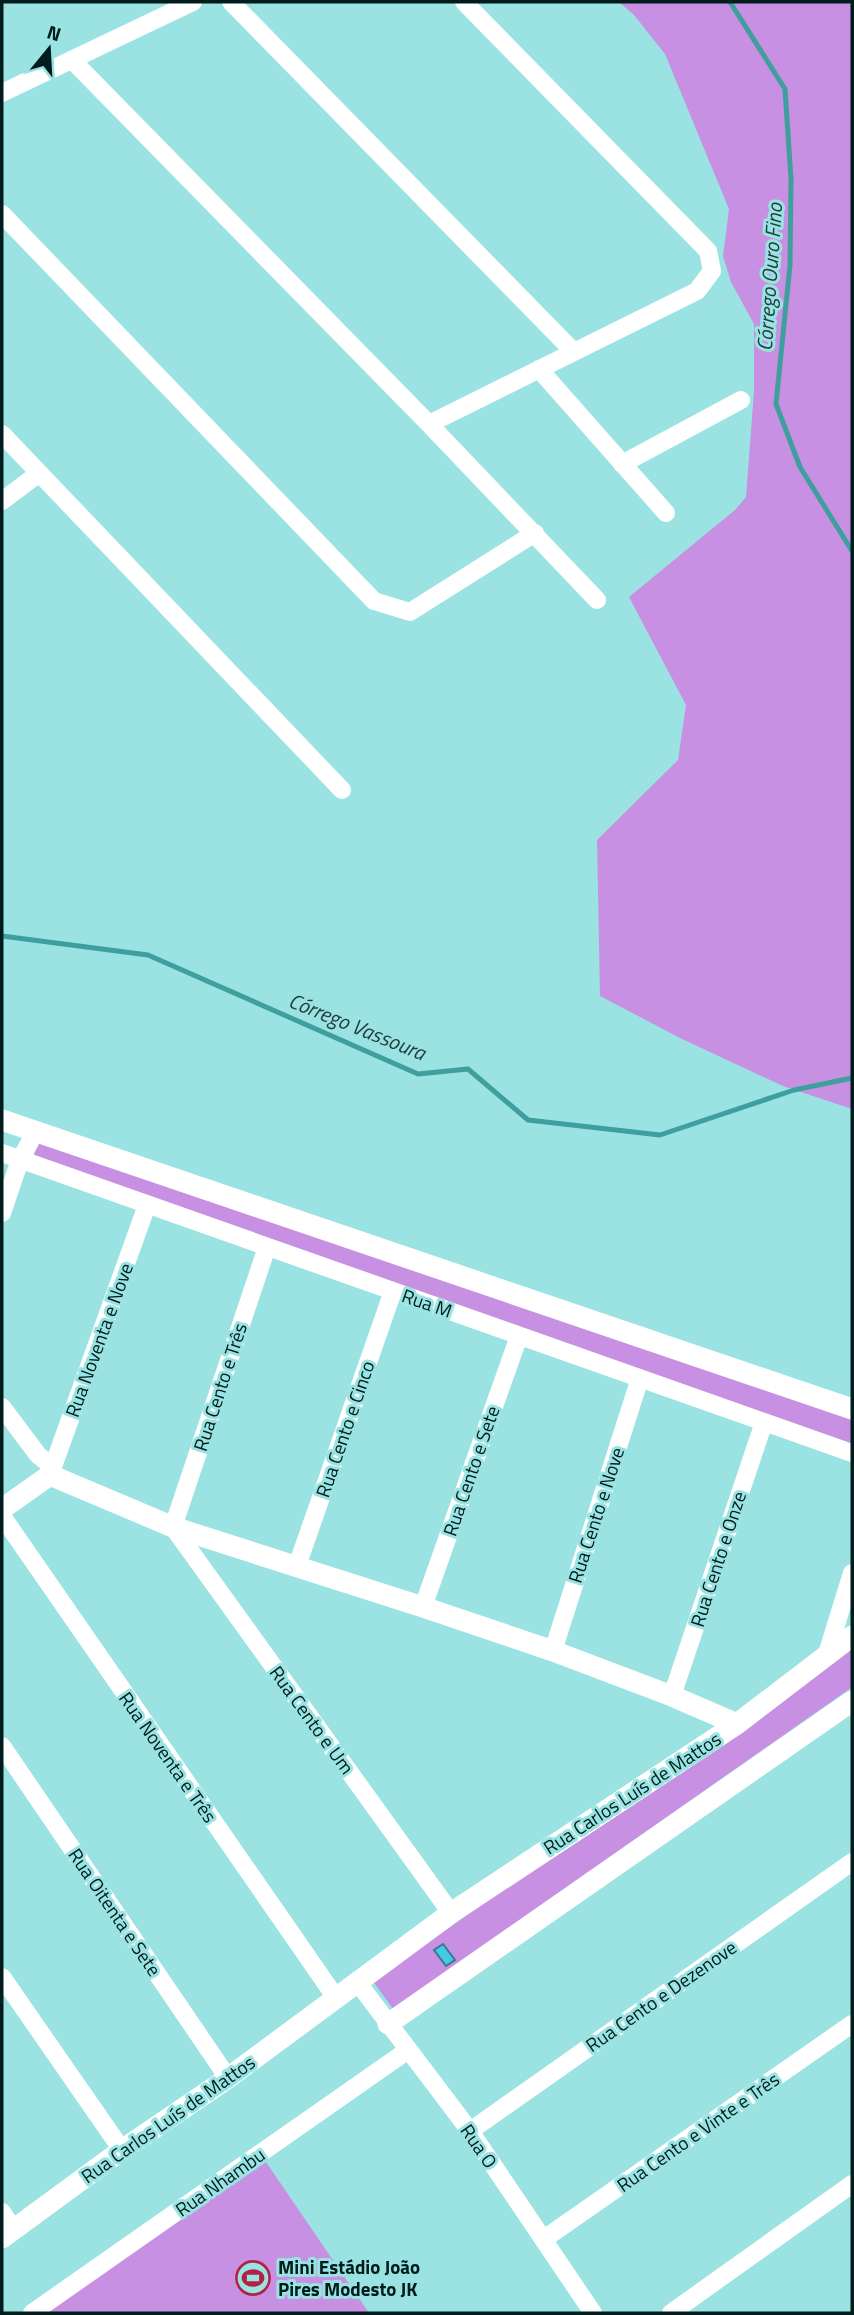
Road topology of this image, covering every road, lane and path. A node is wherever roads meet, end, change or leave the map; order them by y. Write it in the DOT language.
graph roads {
  1 [pos="192,2"];
  2 [pos="231,2"];
  3 [pos="464,2"];
  4 [pos="72,61"];
  5 [pos="2,93"];
  6 [pos="2,214"];
  7 [pos="574,352"];
  8 [pos="539,369"];
  9 [pos="741,400"];
  10 [pos="429,424"];
  11 [pos="2,434"];
  12 [pos="622,464"];
  13 [pos="38,474"];
  14 [pos="2,501"];
  15 [pos="666,513"];
  16 [pos="535,534"];
  17 [pos="597,600"];
  18 [pos="342,790"];
  19 [pos="2,1120"];
  20 [pos="36,1131"];
  21 [pos="2,1153"];
  22 [pos="20,1160"];
  23 [pos="147,1205"];
  24 [pos="2,1213"];
  25 [pos="267,1247"];
  26 [pos="393,1292"];
  27 [pos="519,1335"];
  28 [pos="640,1378"];
  29 [pos="2,1407"];
  30 [pos="852,1409"];
  31 [pos="764,1422"];
  32 [pos="852,1453"];
  33 [pos="52,1471"];
  34 [pos="2,1509"];
  35 [pos="2,1516"];
  36 [pos="173,1527"];
  37 [pos="297,1566"];
  38 [pos="852,1573"];
  39 [pos="423,1607"];
  40 [pos="852,1636"];
  41 [pos="553,1651"];
  42 [pos="827,1654"];
  43 [pos="672,1696"];
  44 [pos="852,1701"];
  45 [pos="737,1724"];
  46 [pos="2,1746"];
  47 [pos="852,1861"];
  48 [pos="451,1913"];
  49 [pos="2,1977"];
  50 [pos="358,1983"];
  51 [pos="336,1998"];
  52 [pos="388,2024"];
  53 [pos="852,2024"];
  54 [pos="408,2050"];
  55 [pos="228,2078"];
  56 [pos="470,2131"];
  57 [pos="122,2150"];
  58 [pos="852,2184"];
  59 [pos="6,2226"];
  60 [pos="544,2239"];
  61 [pos="32,2313"];
  62 [pos="593,2313"];
  63 [pos="671,2313"];
  1 -- 4 [label="street"];
  2 -- 7 [label="street"];
  3 -- 7 [label="street"];
  4 -- 5 [label="street"];
  4 -- 10 [label="street"];
  6 -- 16 [label="street"];
  7 -- 8 [label="street"];
  8 -- 10 [label="street"];
  8 -- 12 [label="street"];
  9 -- 12 [label="street"];
  10 -- 16 [label="street"];
  11 -- 13 [label="street"];
  12 -- 15 [label="street"];
  13 -- 14 [label="street"];
  13 -- 18 [label="street"];
  16 -- 17 [label="street"];
  19 -- 20 [label="street, Rua M"];
  20 -- 22 [label="street"];
  20 -- 30 [label="street, Rua M"];
  21 -- 22 [label="street, Rua M"];
  22 -- 23 [label="street, Rua M"];
  22 -- 24 [label="street"];
  23 -- 25 [label="street, Rua M"];
  23 -- 33 [label="street, Rua Noventa e Nove"];
  25 -- 26 [label="street, Rua M"];
  25 -- 36 [label="street, Rua Cento e Três"];
  26 -- 27 [label="street, Rua M"];
  26 -- 37 [label="street, Rua Cento e Cinco"];
  27 -- 28 [label="street, Rua M"];
  27 -- 39 [label="street, Rua Cento e Sete"];
  28 -- 31 [label="street, Rua M"];
  28 -- 41 [label="street, Rua Cento e Nove"];
  29 -- 33 [label="street"];
  31 -- 32 [label="street, Rua M"];
  31 -- 43 [label="street, Rua Cento e Onze"];
  33 -- 34 [label="street"];
  33 -- 36 [label="street, Rua Carlos Luís de Mattos"];
  35 -- 51 [label="street, Rua Noventa e Três"];
  36 -- 37 [label="street, Rua Carlos Luís de Mattos"];
  36 -- 48 [label="street, Rua Cento e Um"];
  37 -- 39 [label="street, Rua Carlos Luís de Mattos"];
  38 -- 42 [label="street"];
  39 -- 41 [label="street, Rua Carlos Luís de Mattos"];
  40 -- 42 [label="street"];
  41 -- 43 [label="street, Rua Carlos Luís de Mattos"];
  42 -- 45 [label="street"];
  43 -- 45 [label="street, Rua Carlos Luís de Mattos"];
  44 -- 52 [label="street"];
  45 -- 48 [label="street, Rua Carlos Luís de Mattos"];
  46 -- 55 [label="street, Rua Oitenta e Sete"];
  47 -- 56 [label="street, Rua Cento e Dezenove"];
  48 -- 50 [label="street, Rua Carlos Luís de Mattos"];
  49 -- 57 [label="street"];
  50 -- 51 [label="street, Rua Carlos Luís de Mattos"];
  50 -- 52 [label="street, Rua O"];
  51 -- 55 [label="street, Rua Carlos Luís de Mattos"];
  52 -- 54 [label="street, Rua O"];
  53 -- 60 [label="street, Rua Cento e Vinte e Três"];
  54 -- 56 [label="street, Rua O"];
  54 -- 61 [label="street, Rua Nhambu"];
  55 -- 57 [label="street, Rua Carlos Luís de Mattos"];
  56 -- 60 [label="street, Rua O"];
  57 -- 59 [label="street, Rua Carlos Luís de Mattos"];
  58 -- 63 [label="street"];
  60 -- 62 [label="street, Rua O"];
}
